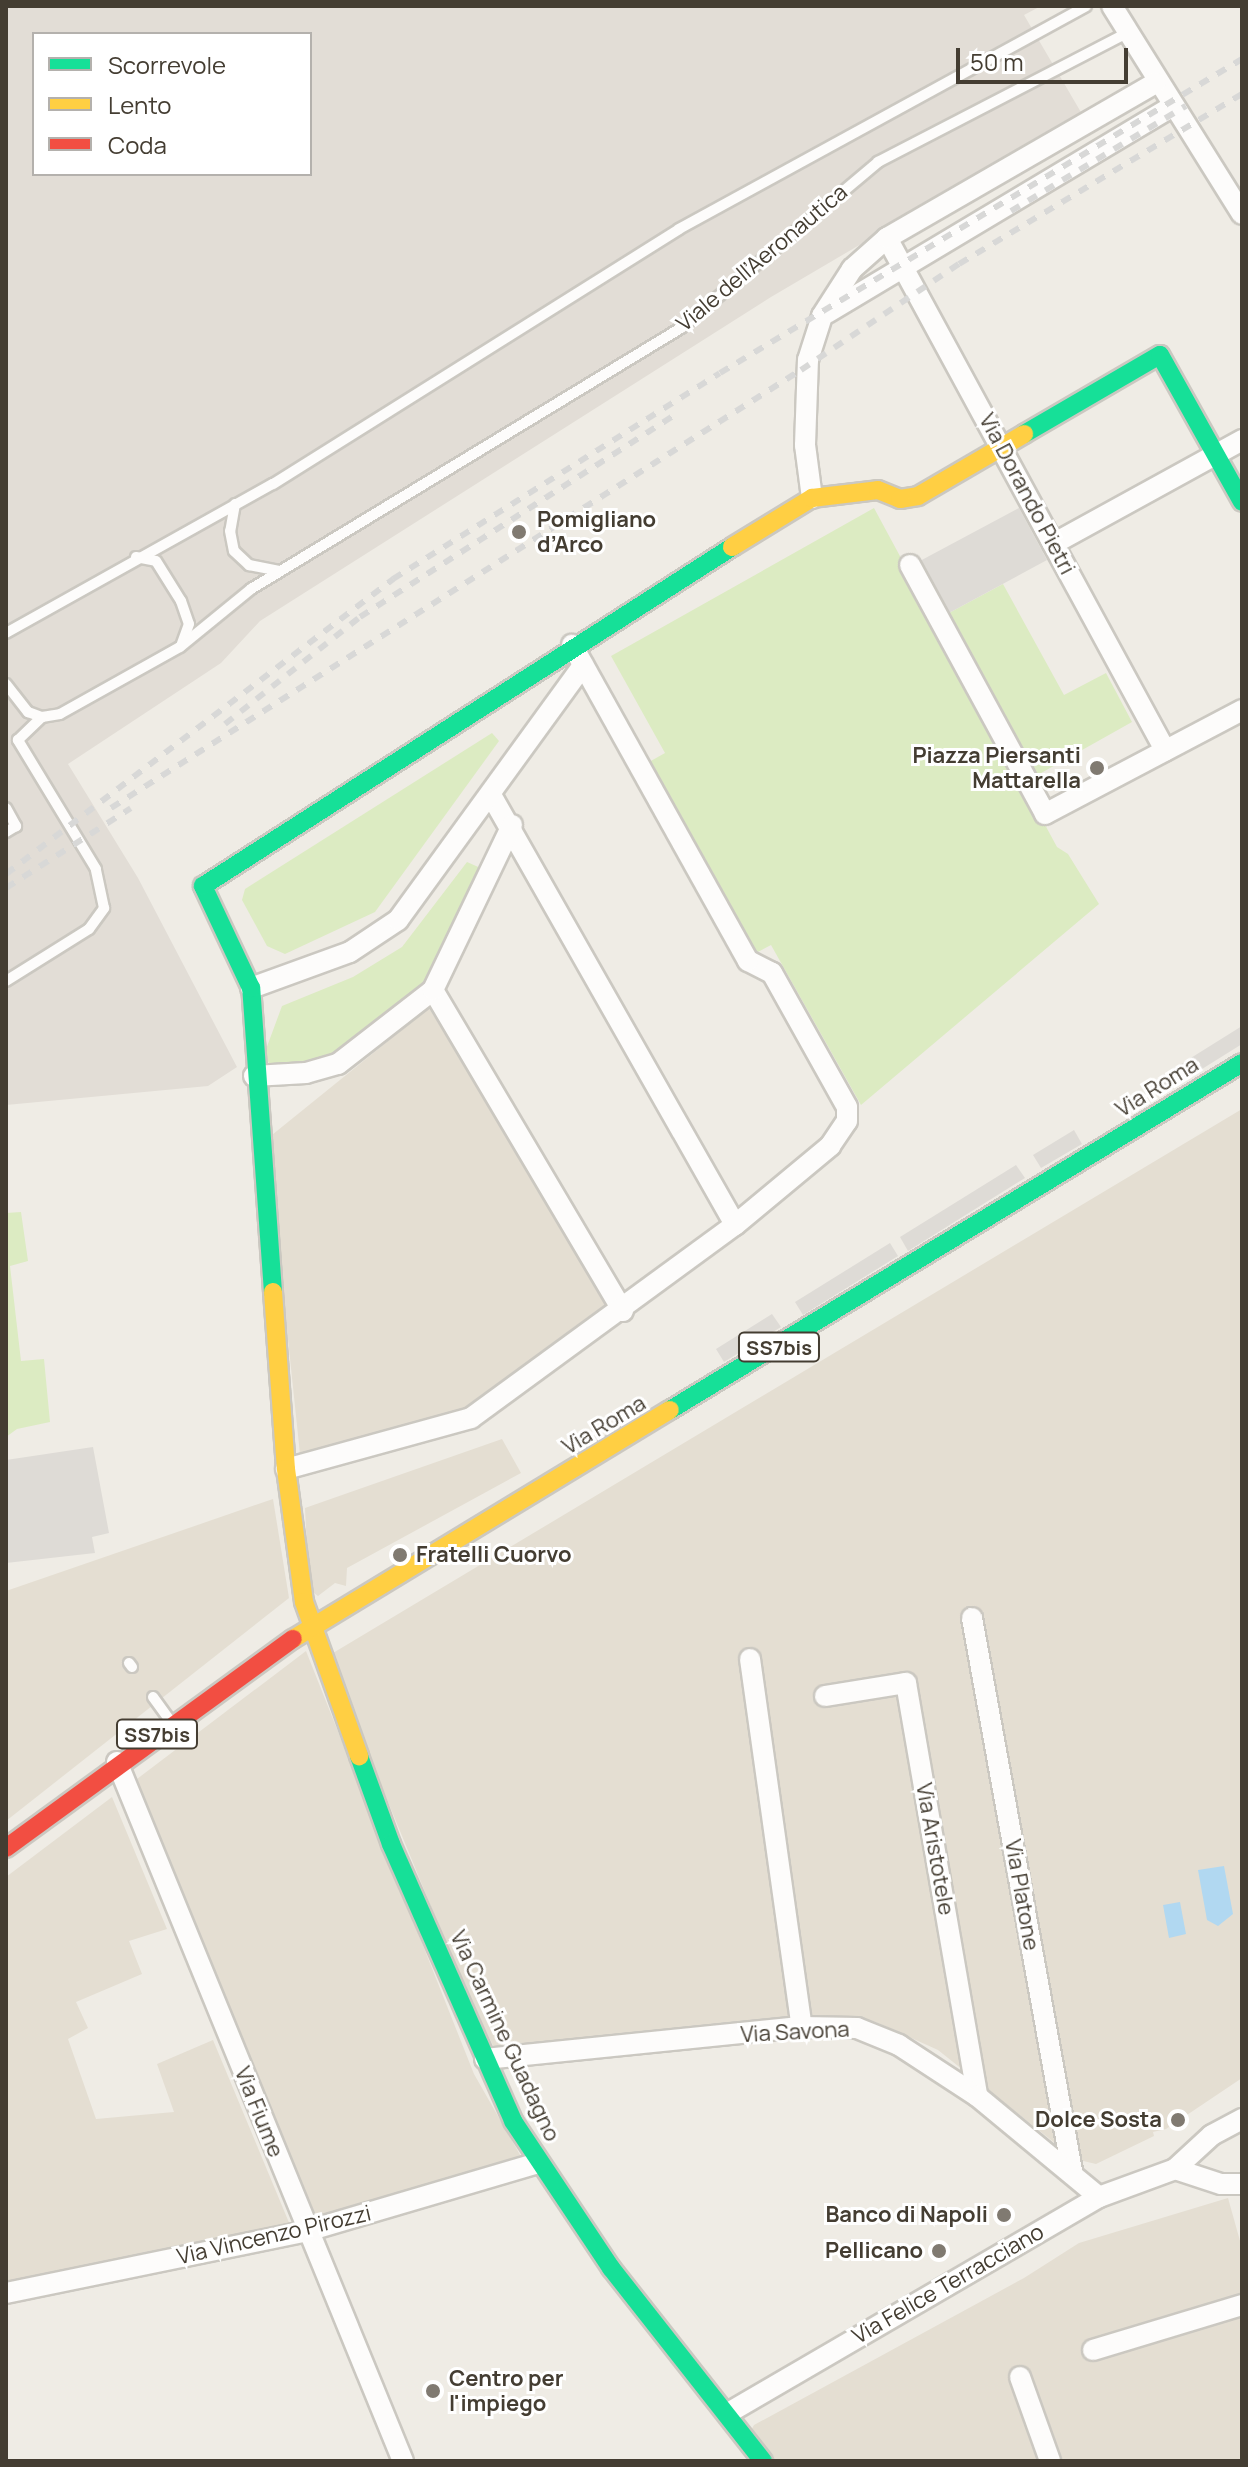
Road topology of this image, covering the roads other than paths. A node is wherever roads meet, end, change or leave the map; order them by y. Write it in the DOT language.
graph roads {
  1 [pos="1086,6"];
  2 [pos="1112,6"];
  3 [pos="1127,33"];
  4 [pos="1156,83"];
  5 [pos="1171,107"];
  6 [pos="1242,214"];
  7 [pos="887,238"];
  8 [pos="900,267"];
  9 [pos="819,323"];
  10 [pos="1242,440"];
  11 [pos="1002,443"];
  12 [pos="1215,454"];
  13 [pos="812,498"];
  14 [pos="1242,502"];
  15 [pos="235,504"];
  16 [pos="1053,544"];
  17 [pos="136,557"];
  18 [pos="910,565"];
  19 [pos="280,571"];
  20 [pos="6,633"];
  21 [pos="572,645"];
  22 [pos="180,647"];
  23 [pos="583,665"];
  24 [pos="6,684"];
  25 [pos="1242,710"];
  26 [pos="42,717"];
  27 [pos="18,740"];
  28 [pos="6,748"];
  29 [pos="1165,750"];
  30 [pos="491,795"];
  31 [pos="6,808"];
  32 [pos="512,825"];
  33 [pos="6,832"];
  34 [pos="6,981"];
  35 [pos="251,988"];
  36 [pos="433,990"];
  37 [pos="1242,1063"];
  38 [pos="255,1086"];
  39 [pos="735,1225"];
  40 [pos="623,1311"];
  41 [pos="286,1469"];
  42 [pos="972,1618"];
  43 [pos="313,1626"];
  44 [pos="750,1659"];
  45 [pos="825,1696"];
  46 [pos="153,1697"];
  47 [pos="172,1723"];
  48 [pos="117,1762"];
  49 [pos="6,1848"];
  50 [pos="802,2027"];
  51 [pos="485,2059"];
  52 [pos="977,2096"];
  53 [pos="1242,2119"];
  54 [pos="538,2163"];
  55 [pos="1175,2169"];
  56 [pos="1072,2171"];
  57 [pos="1242,2184"];
  58 [pos="1099,2197"];
  59 [pos="307,2231"];
  60 [pos="6,2293"];
  61 [pos="1242,2305"];
  62 [pos="1093,2350"];
  63 [pos="1020,2377"];
  64 [pos="728,2413"];
  65 [pos="403,2461"];
  66 [pos="763,2461"];
  67 [pos="1050,2461"];
  1 -- 15 [label="lane, Viale dell’Aeronautica"];
  2 -- 3 [label="street"];
  3 -- 4 [label="street"];
  3 -- 19 [label="lane, Viale dell’Aeronautica"];
  4 -- 5 [label="street"];
  4 -- 7 [label="street"];
  5 -- 6 [label="street"];
  5 -- 8 [label="street"];
  7 -- 8 [label="street, Via Dorando Pietri"];
  7 -- 9 [label="street"];
  8 -- 9 [label="street"];
  8 -- 11 [label="street, Via Dorando Pietri"];
  9 -- 13 [label="street"];
  10 -- 12 [label="street"];
  11 -- 12 [label="street"];
  11 -- 13 [label="street"];
  11 -- 16 [label="street, Via Dorando Pietri"];
  12 -- 14 [label="street"];
  12 -- 16 [label="street"];
  13 -- 21 [label="street"];
  15 -- 17 [label="lane, Viale dell’Aeronautica"];
  15 -- 19 [label="lane"];
  16 -- 29 [label="street, Via Dorando Pietri"];
  17 -- 20 [label="lane, Viale dell’Aeronautica"];
  17 -- 22 [label="lane"];
  18 -- 29 [label="street"];
  19 -- 22 [label="lane, Viale dell’Aeronautica"];
  21 -- 23 [label="street"];
  21 -- 35 [label="street"];
  22 -- 26 [label="lane, Viale dell’Aeronautica"];
  23 -- 30 [label="street"];
  23 -- 39 [label="street"];
  24 -- 26 [label="lane"];
  25 -- 29 [label="street"];
  26 -- 27 [label="lane"];
  27 -- 28 [label="lane"];
  27 -- 34 [label="lane"];
  30 -- 32 [label="street"];
  30 -- 35 [label="street"];
  31 -- 33 [label="lane"];
  32 -- 36 [label="street"];
  32 -- 39 [label="street"];
  35 -- 38 [label="street, Via Carmine Guadagno"];
  36 -- 38 [label="street"];
  36 -- 40 [label="street"];
  37 -- 43 [label="street, Via Roma / SS7bis"];
  38 -- 41 [label="street, Via Carmine Guadagno"];
  39 -- 40 [label="street"];
  40 -- 41 [label="street"];
  41 -- 43 [label="street, Via Carmine Guadagno"];
  42 -- 56 [label="street, Via Platone"];
  43 -- 47 [label="street, Via Roma / SS7bis"];
  43 -- 51 [label="street, Via Carmine Guadagno"];
  44 -- 50 [label="street"];
  45 -- 52 [label="street, Via Aristotele"];
  46 -- 47 [label="lane"];
  47 -- 48 [label="street, Via Roma / SS7bis"];
  48 -- 49 [label="street, Via Roma / SS7bis"];
  48 -- 59 [label="street, Via Fiume"];
  50 -- 51 [label="street, Via Savona"];
  50 -- 52 [label="street, Via Savona"];
  51 -- 54 [label="street, Via Carmine Guadagno"];
  52 -- 56 [label="street, Via Savona"];
  53 -- 55 [label="street, Via Felice Terracciano"];
  54 -- 59 [label="street, Via Vincenzo Pirozzi"];
  54 -- 64 [label="street, Via Carmine Guadagno"];
  55 -- 57 [label="street"];
  55 -- 58 [label="street, Via Felice Terracciano"];
  56 -- 58 [label="street, Via Savona"];
  58 -- 64 [label="street, Via Felice Terracciano"];
  59 -- 60 [label="street, Via Vincenzo Pirozzi"];
  59 -- 65 [label="street, Via Fiume"];
  61 -- 62 [label="street"];
  63 -- 67 [label="street"];
  64 -- 66 [label="street, Via Carmine Guadagno"];
}
